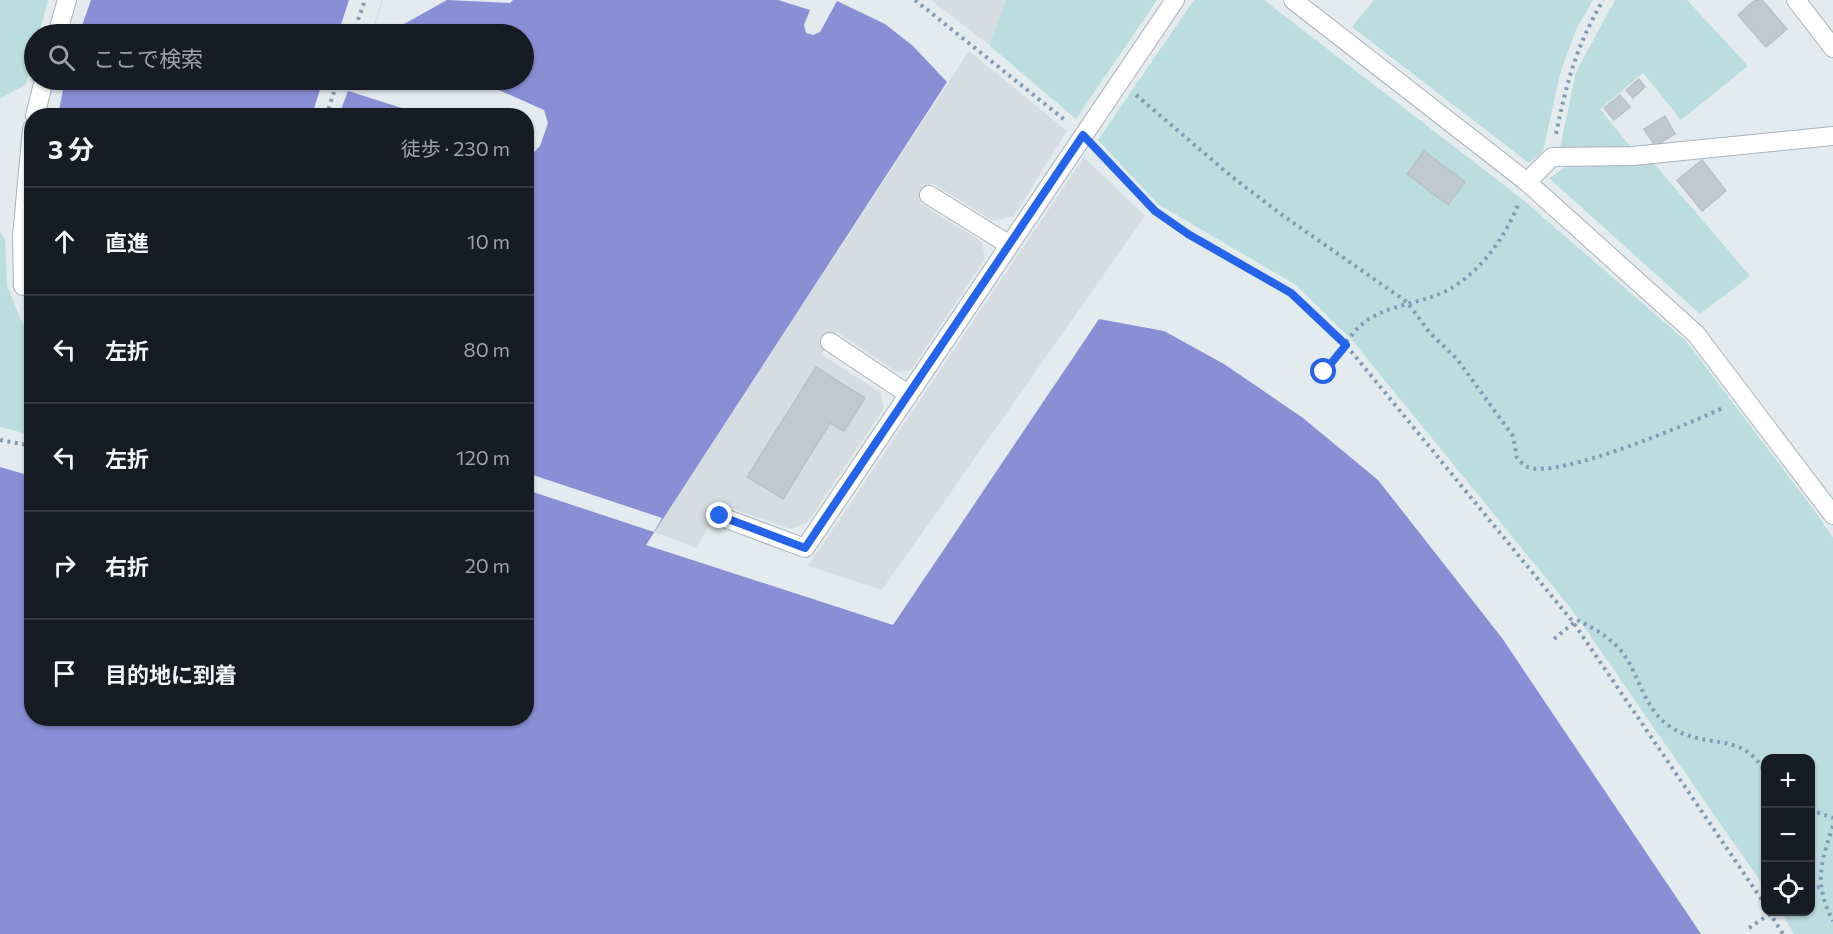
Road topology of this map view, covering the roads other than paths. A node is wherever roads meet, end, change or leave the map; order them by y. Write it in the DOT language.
graph roads {
  1 [pos="68,0"];
  2 [pos="1175,0"];
  3 [pos="1293,0"];
  4 [pos="1796,0"];
  5 [pos="60,24"];
  6 [pos="1833,48"];
  7 [pos="42,90"];
  8 [pos="37,108"];
  9 [pos="1833,136"];
  10 [pos="1527,182"];
  11 [pos="929,195"];
  12 [pos="24,207"];
  13 [pos="1008,244"];
  14 [pos="23,286"];
  15 [pos="830,342"];
  16 [pos="908,394"];
  17 [pos="1833,515"];
  18 [pos="720,516"];
  1 -- 5 [label="street"];
  2 -- 13 [label="street"];
  3 -- 10 [label="street"];
  4 -- 6 [label="street"];
  7 -- 8 [label="street"];
  9 -- 10 [label="street"];
  10 -- 17 [label="street"];
  11 -- 13 [label="street"];
  12 -- 14 [label="street"];
  13 -- 16 [label="street"];
  15 -- 16 [label="street"];
  16 -- 18 [label="street"];
}
